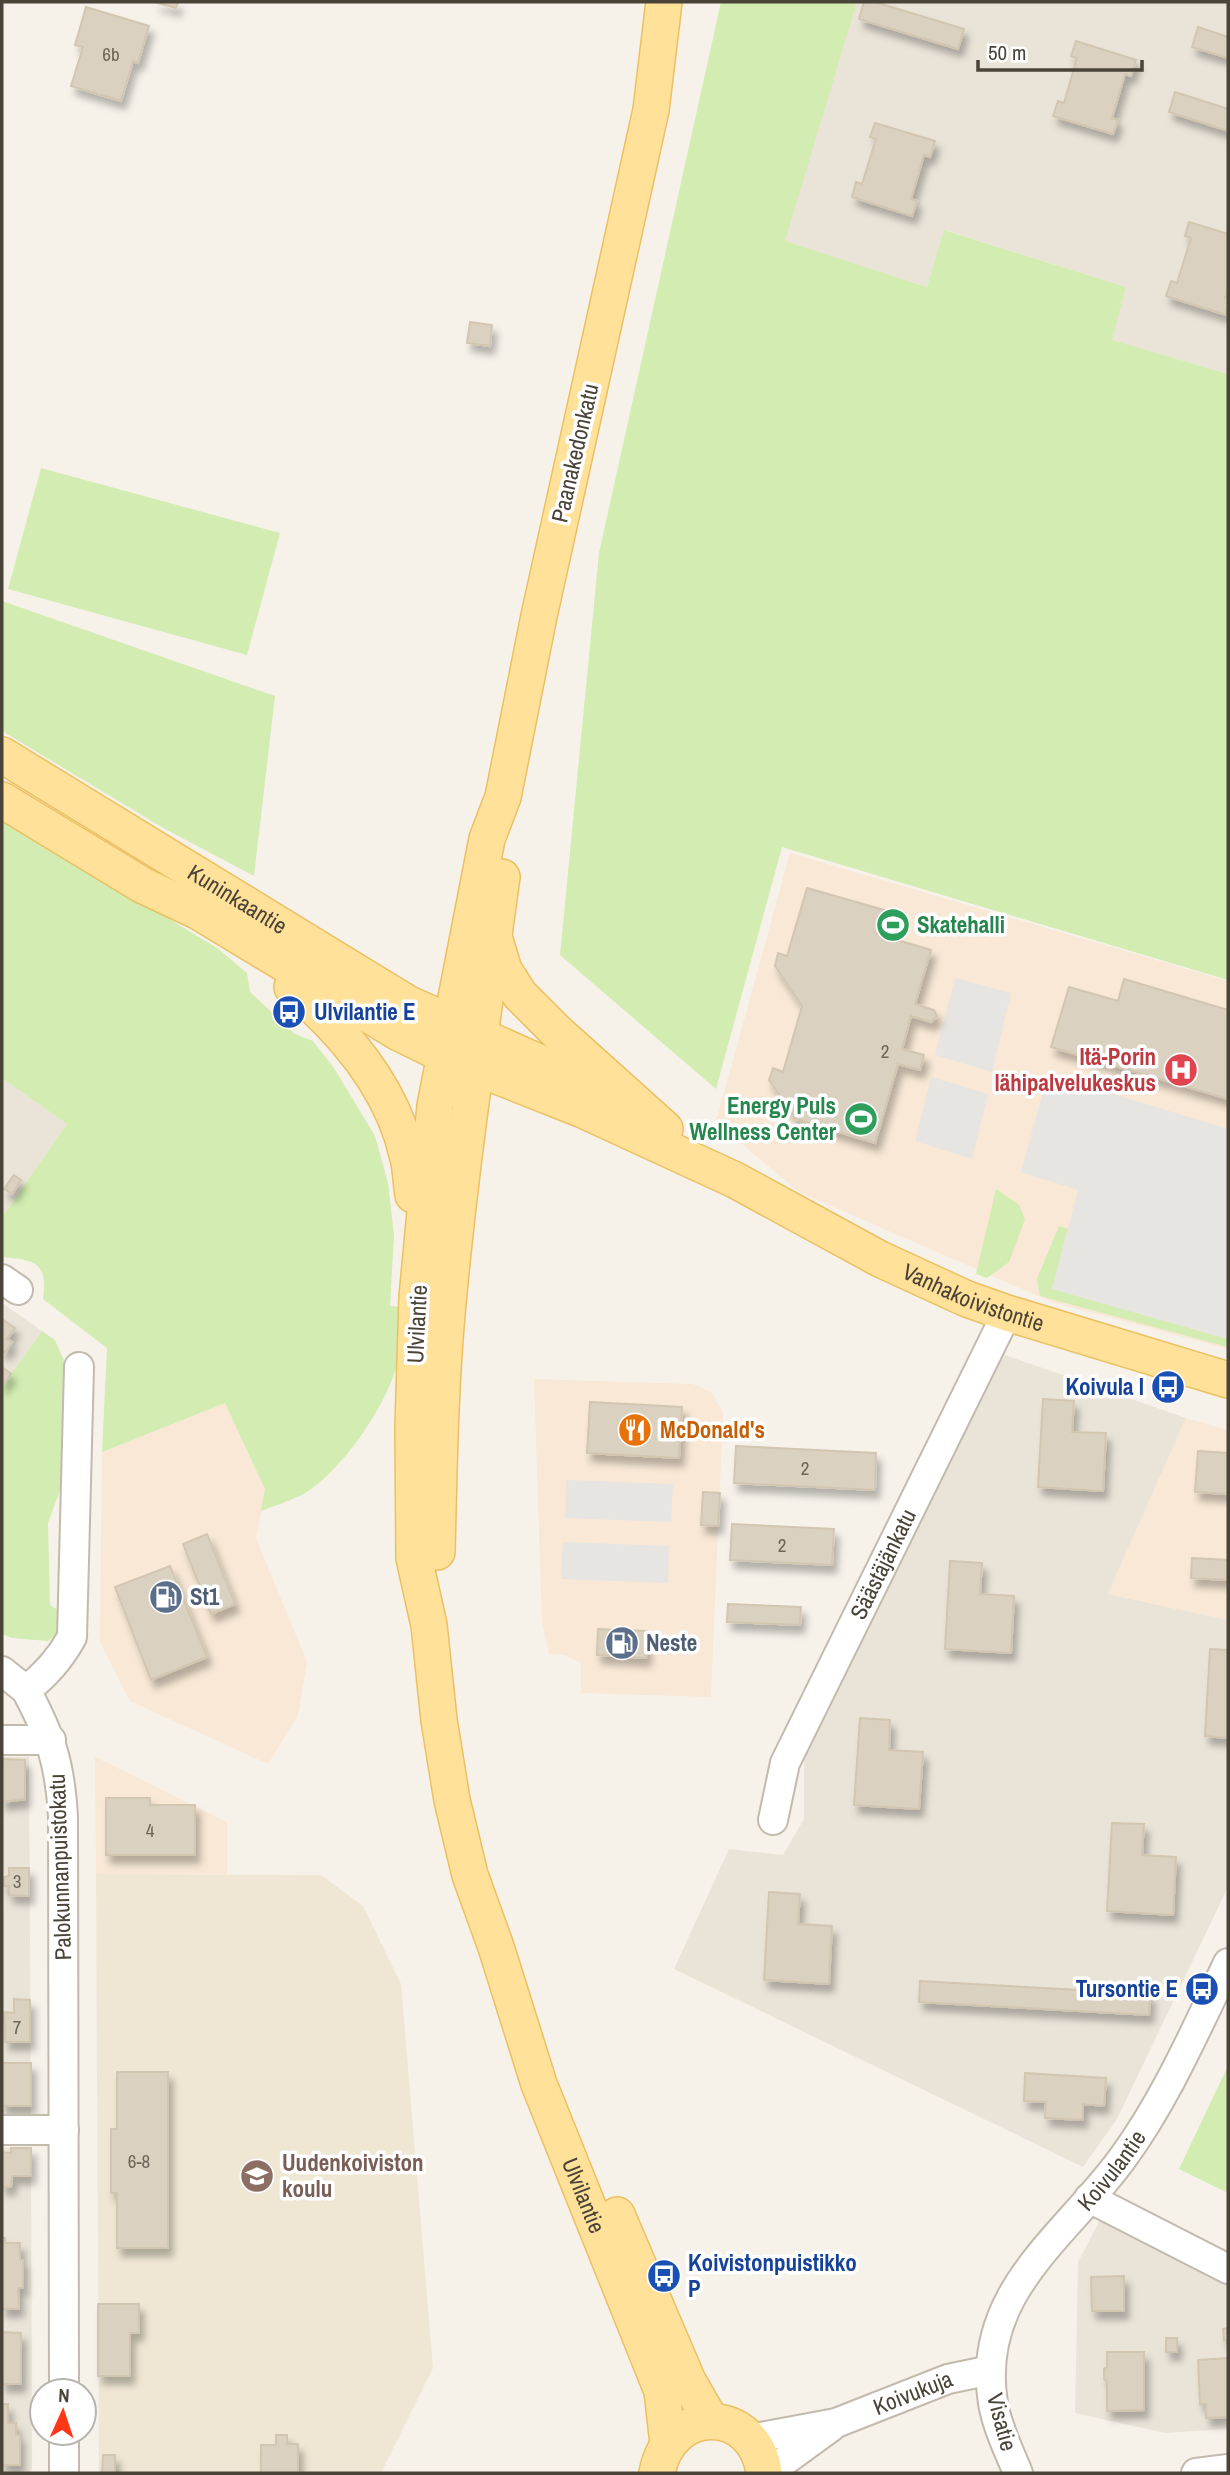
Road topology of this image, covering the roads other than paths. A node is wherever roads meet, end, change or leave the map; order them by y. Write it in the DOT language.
graph roads {
  1 [pos="664,2"];
  2 [pos="684,2"];
  3 [pos="651,110"];
  4 [pos="2,755"];
  5 [pos="503,797"];
  6 [pos="2,800"];
  7 [pos="142,885"];
  8 [pos="494,934"];
  9 [pos="462,1046"];
  10 [pos="665,1129"];
  11 [pos="735,1180"];
  12 [pos="417,1297"];
  13 [pos="1007,1314"];
  14 [pos="79,1367"];
  15 [pos="1228,1380"];
  16 [pos="429,1626"];
  17 [pos="2,1671"];
  18 [pos="26,1689"];
  19 [pos="2,1740"];
  20 [pos="51,1740"];
  21 [pos="773,1820"];
  22 [pos="496,1947"];
  23 [pos="1228,1963"];
  24 [pos="2,2130"];
  25 [pos="64,2130"];
  26 [pos="1089,2198"];
  27 [pos="1228,2269"];
  28 [pos="991,2370"];
  29 [pos="64,2377"];
  30 [pos="711,2421"];
  31 [pos="836,2423"];
  32 [pos="750,2439"];
  33 [pos="64,2447"];
  34 [pos="663,2459"];
  35 [pos="1228,2469"];
  36 [pos="64,2473"];
  37 [pos="766,2473"];
  38 [pos="1018,2473"];
  39 [pos="1196,2473"];
  1 -- 3 [label="main road, Paanakedonkatu"];
  2 -- 3 [label="main road, Paanakedonkatu"];
  3 -- 5 [label="main road, Paanakedonkatu"];
  4 -- 9 [label="main road, Kuninkaantie"];
  5 -- 8 [label="main road, Paanakedonkatu"];
  5 -- 9 [label="main road, Paanakedonkatu"];
  6 -- 7 [label="main road, Kuninkaantie"];
  7 -- 9 [label="main road, Kuninkaantie"];
  7 -- 12 [label="main road"];
  8 -- 9 [label="main road, Paanakedonkatu"];
  8 -- 10 [label="main road"];
  9 -- 10 [label="main road, Vanhakoivistontie"];
  9 -- 11 [label="main road, Vanhakoivistontie"];
  9 -- 12 [label="main road, Ulvilantie"];
  9 -- 16 [label="main road, Ulvilantie"];
  10 -- 11 [label="main road, Vanhakoivistontie"];
  11 -- 13 [label="main road, Vanhakoivistontie"];
  12 -- 16 [label="main road, Ulvilantie"];
  13 -- 15 [label="main road, Vanhakoivistontie"];
  13 -- 21 [label="street, Säästäjänkatu"];
  14 -- 18 [label="street"];
  16 -- 22 [label="main road, Ulvilantie"];
  17 -- 18 [label="street"];
  18 -- 20 [label="street, Palokunnanpuistokatu"];
  19 -- 20 [label="street"];
  20 -- 25 [label="street, Palokunnanpuistokatu"];
  22 -- 30 [label="main road, Ulvilantie"];
  22 -- 34 [label="main road, Ulvilantie"];
  23 -- 26 [label="street, Koivulantie"];
  24 -- 25 [label="street"];
  25 -- 29 [label="street, Palokunnanpuistokatu"];
  26 -- 27 [label="street"];
  26 -- 28 [label="street, Koivulantie"];
  28 -- 31 [label="street, Koivukuja"];
  28 -- 38 [label="street, Visatie"];
  30 -- 32 [label="main road"];
  30 -- 34 [label="main road"];
  31 -- 32 [label="street, Koivukuja"];
  31 -- 37 [label="street, Koivukuja"];
  32 -- 37 [label="main road"];
  33 -- 36 [label="street"];
  35 -- 39 [label="street"];
}
